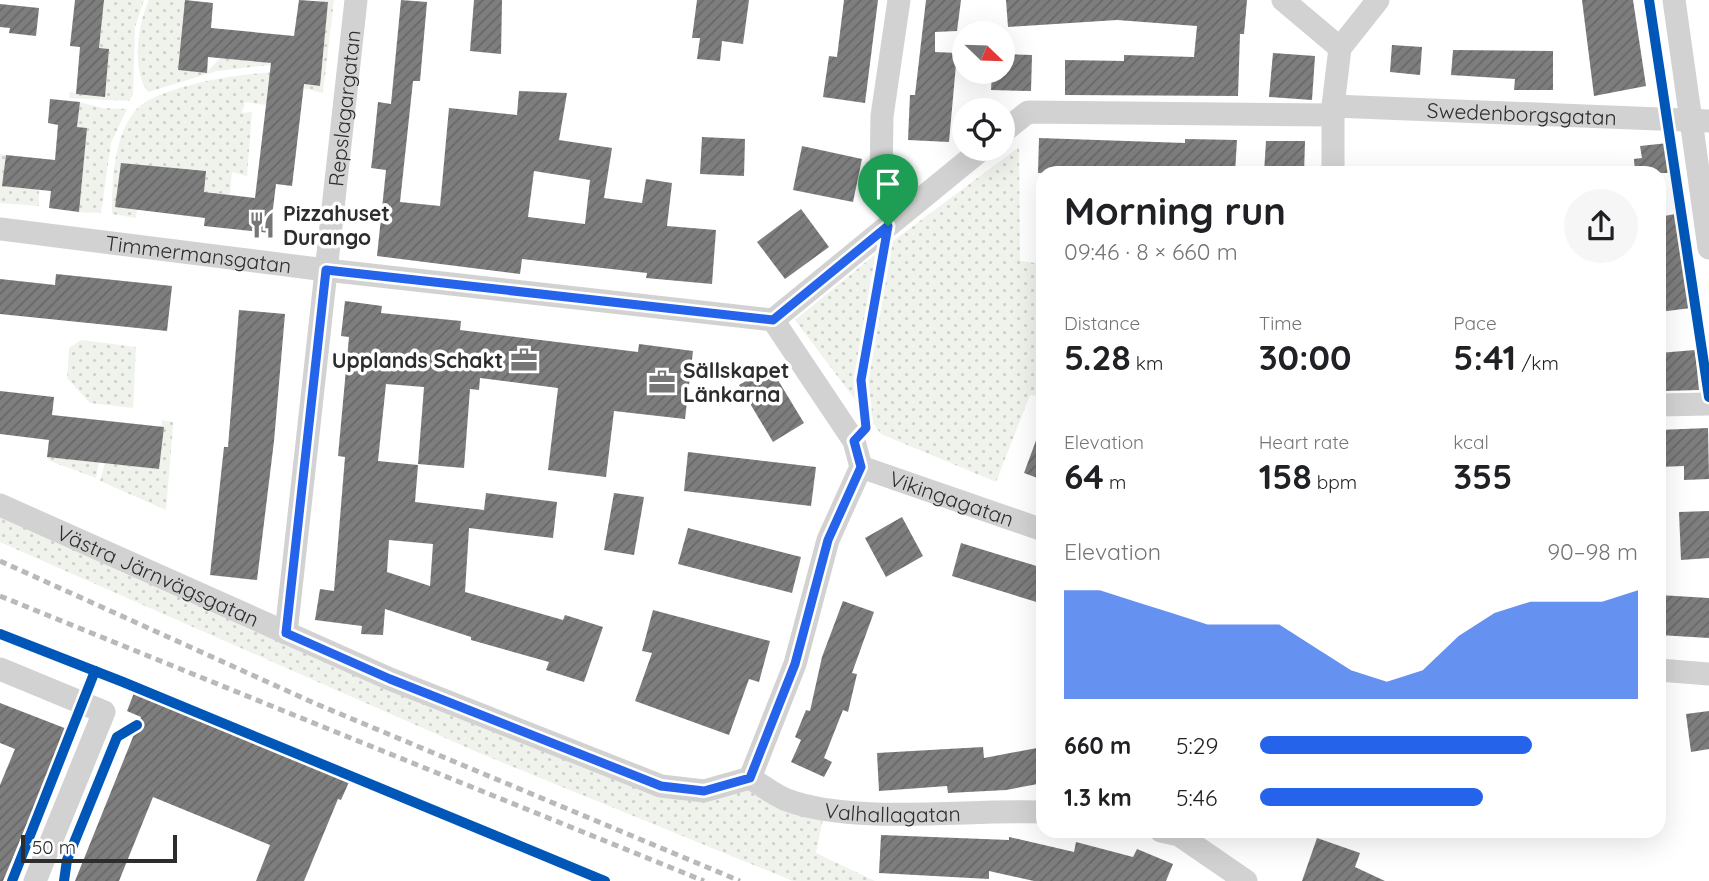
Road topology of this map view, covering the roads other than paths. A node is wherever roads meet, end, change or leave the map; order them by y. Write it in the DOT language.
graph roads {
  1 [pos="356,0"];
  2 [pos="899,0"];
  3 [pos="1283,0"];
  4 [pos="1378,0"];
  5 [pos="1674,0"];
  6 [pos="1340,48"];
  7 [pos="1333,111"];
  8 [pos="1699,120"];
  9 [pos="1015,122"];
  10 [pos="967,161"];
  11 [pos="1332,166"];
  12 [pos="905,211"];
  13 [pos="0,229"];
  14 [pos="1709,248"];
  15 [pos="326,270"];
  16 [pos="773,320"];
  17 [pos="1709,404"];
  18 [pos="1666,405"];
  19 [pos="861,467"];
  20 [pos="0,505"];
  21 [pos="1036,528"];
  22 [pos="286,633"];
  23 [pos="0,668"];
  24 [pos="1666,671"];
  25 [pos="1709,674"];
  26 [pos="750,778"];
  27 [pos="1036,812"];
  28 [pos="1181,838"];
  29 [pos="34,881"];
  30 [pos="1245,881"];
  1 -- 15 [label="street, Repslagargatan"];
  2 -- 12 [label="street"];
  3 -- 6 [label="street"];
  4 -- 6 [label="street"];
  5 -- 8 [label="street"];
  6 -- 7 [label="street"];
  7 -- 8 [label="street, Swedenborgsgatan"];
  7 -- 9 [label="street, Swedenborgsgatan"];
  7 -- 11 [label="street"];
  8 -- 14 [label="street"];
  10 -- 12 [label="street"];
  12 -- 16 [label="street"];
  13 -- 15 [label="street, Timmermansgatan"];
  15 -- 16 [label="street, Timmermansgatan"];
  15 -- 22 [label="street, Repslagargatan"];
  16 -- 19 [label="street"];
  17 -- 18 [label="street"];
  19 -- 21 [label="street, Vikingagatan"];
  19 -- 26 [label="street"];
  20 -- 22 [label="street, Västra Järnvägsgatan"];
  22 -- 26 [label="street, Västra Järnvägsgatan"];
  23 -- 29 [label="street"];
  24 -- 25 [label="street"];
  26 -- 27 [label="street, Valhallagatan"];
  28 -- 30 [label="street"];
}
